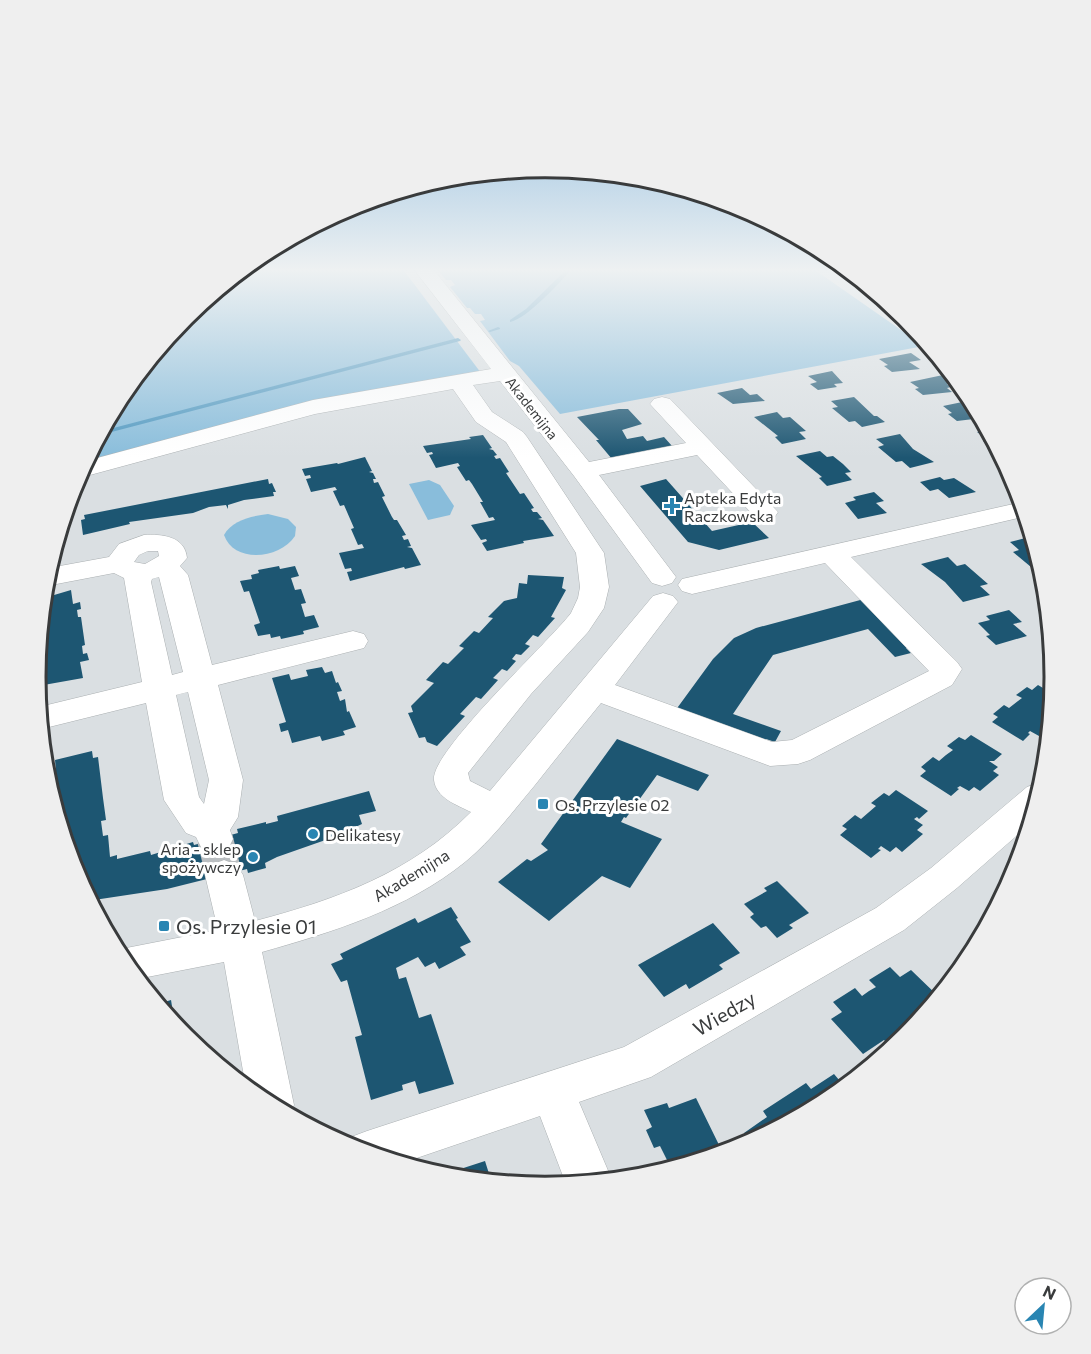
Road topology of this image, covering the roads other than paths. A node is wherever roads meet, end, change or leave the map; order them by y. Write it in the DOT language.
graph roads {
  1 [pos="472,331"];
  2 [pos="505,373"];
  3 [pos="459,381"];
  4 [pos="662,404"];
  5 [pos="702,447"];
  6 [pos="93,467"];
  7 [pos="583,471"];
  8 [pos="1016,511"];
  9 [pos="765,512"];
  10 [pos="832,554"];
  11 [pos="140,568"];
  12 [pos="57,576"];
  13 [pos="662,590"];
  14 [pos="353,641"];
  15 [pos="200,677"];
  16 [pos="595,689"];
  17 [pos="159,690"];
  18 [pos="49,716"];
  19 [pos="1027,806"];
  20 [pos="494,808"];
  21 [pos="217,848"];
  22 [pos="240,941"];
  23 [pos="136,962"];
  24 [pos="552,1090"];
  25 [pos="269,1093"];
  26 [pos="381,1148"];
  27 [pos="586,1174"];
  1 -- 2 [label="street, Akademijna"];
  2 -- 3 [label="street"];
  2 -- 7 [label="street, Akademijna"];
  3 -- 6 [label="street"];
  3 -- 20 [label="street"];
  4 -- 5 [label="street"];
  5 -- 7 [label="street"];
  5 -- 9 [label="street"];
  7 -- 13 [label="street, Akademijna"];
  8 -- 10 [label="street"];
  10 -- 13 [label="street"];
  10 -- 16 [label="street"];
  11 -- 12 [label="street"];
  11 -- 15 [label="street"];
  11 -- 17 [label="street"];
  13 -- 16 [label="street, Akademijna"];
  14 -- 15 [label="street"];
  15 -- 17 [label="street"];
  15 -- 21 [label="street"];
  16 -- 20 [label="street, Akademijna"];
  17 -- 18 [label="street"];
  17 -- 21 [label="street"];
  19 -- 24 [label="street, Wiedzy"];
  20 -- 22 [label="street, Akademijna"];
  21 -- 22 [label="street"];
  22 -- 23 [label="street, Akademijna"];
  22 -- 25 [label="street"];
  24 -- 26 [label="street, Wiedzy"];
  24 -- 27 [label="street"];
}
